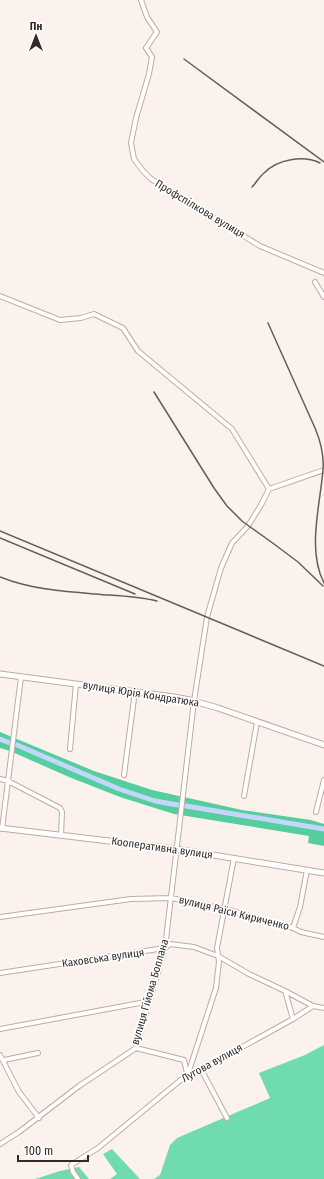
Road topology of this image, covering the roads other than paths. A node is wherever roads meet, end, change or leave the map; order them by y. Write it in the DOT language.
graph roads {
  1 [pos="141,0"];
  2 [pos="324,273"];
  3 [pos="315,282"];
  4 [pos="0,296"];
  5 [pos="324,297"];
  6 [pos="324,470"];
  7 [pos="269,489"];
  8 [pos="0,674"];
  9 [pos="21,677"];
  10 [pos="76,684"];
  11 [pos="135,692"];
  12 [pos="194,701"];
  13 [pos="257,722"];
  14 [pos="324,744"];
  15 [pos="70,749"];
  16 [pos="124,775"];
  17 [pos="0,779"];
  18 [pos="324,780"];
  19 [pos="8,781"];
  20 [pos="244,796"];
  21 [pos="316,812"];
  22 [pos="1,828"];
  23 [pos="62,835"];
  24 [pos="176,849"];
  25 [pos="234,858"];
  26 [pos="307,870"];
  27 [pos="324,873"];
  28 [pos="171,898"];
  29 [pos="224,909"];
  30 [pos="0,917"];
  31 [pos="293,928"];
  32 [pos="324,937"];
  33 [pos="165,948"];
  34 [pos="218,956"];
  35 [pos="0,972"];
  36 [pos="285,991"];
  37 [pos="148,1005"];
  38 [pos="313,1006"];
  39 [pos="324,1008"];
  40 [pos="294,1019"];
  41 [pos="0,1030"];
  42 [pos="136,1048"];
  43 [pos="38,1053"];
  44 [pos="0,1055"];
  45 [pos="4,1060"];
  46 [pos="188,1074"];
  47 [pos="38,1118"];
  48 [pos="227,1118"];
  49 [pos="0,1144"];
  50 [pos="78,1179"];
  1 -- 2 [label="street, Профспілкова вулиця"];
  3 -- 5 [label="street"];
  4 -- 7 [label="street"];
  6 -- 7 [label="street"];
  7 -- 12 [label="street, вулиця Гійома Боплана"];
  8 -- 9 [label="street, вулиця Юрія Кондратюка"];
  9 -- 10 [label="street, вулиця Юрія Кондратюка"];
  9 -- 19 [label="street"];
  10 -- 11 [label="street, вулиця Юрія Кондратюка"];
  10 -- 15 [label="street"];
  11 -- 12 [label="street, вулиця Юрія Кондратюка"];
  11 -- 16 [label="street"];
  12 -- 13 [label="street, вулиця Юрія Кондратюка"];
  12 -- 24 [label="street, вулиця Гійома Боплана"];
  13 -- 14 [label="street, вулиця Юрія Кондратюка"];
  13 -- 20 [label="street"];
  17 -- 19 [label="street"];
  18 -- 21 [label="street"];
  19 -- 22 [label="street"];
  19 -- 23 [label="street"];
  22 -- 23 [label="street, Кооперативна вулиця"];
  23 -- 24 [label="street, Кооперативна вулиця"];
  24 -- 25 [label="street, Кооперативна вулиця"];
  24 -- 28 [label="street, вулиця Гійома Боплана"];
  25 -- 26 [label="street, Кооперативна вулиця"];
  25 -- 29 [label="street"];
  26 -- 27 [label="street, Кооперативна вулиця"];
  26 -- 31 [label="street"];
  28 -- 29 [label="street, вулиця Раїси Кириченко"];
  28 -- 30 [label="street, вулиця Раїси Кириченко"];
  28 -- 33 [label="street, вулиця Гійома Боплана"];
  29 -- 31 [label="street, вулиця Раїси Кириченко"];
  29 -- 34 [label="street"];
  31 -- 32 [label="street, вулиця Раїси Кириченко"];
  33 -- 34 [label="street, Каховська вулиця"];
  33 -- 35 [label="street, Каховська вулиця"];
  33 -- 37 [label="street, вулиця Гійома Боплана"];
  34 -- 36 [label="street, Каховська вулиця"];
  34 -- 46 [label="street"];
  36 -- 38 [label="street, Каховська вулиця"];
  36 -- 40 [label="street"];
  37 -- 41 [label="street"];
  37 -- 42 [label="street, вулиця Гійома Боплана"];
  38 -- 39 [label="street"];
  38 -- 40 [label="street, Лугова вулиця"];
  40 -- 46 [label="street, Лугова вулиця"];
  42 -- 46 [label="street"];
  42 -- 47 [label="street, вулиця Гійома Боплана"];
  43 -- 45 [label="street"];
  44 -- 45 [label="street"];
  45 -- 47 [label="street"];
  46 -- 48 [label="street"];
  46 -- 50 [label="street, Лугова вулиця"];
  47 -- 49 [label="street, вулиця Гійома Боплана"];
}
